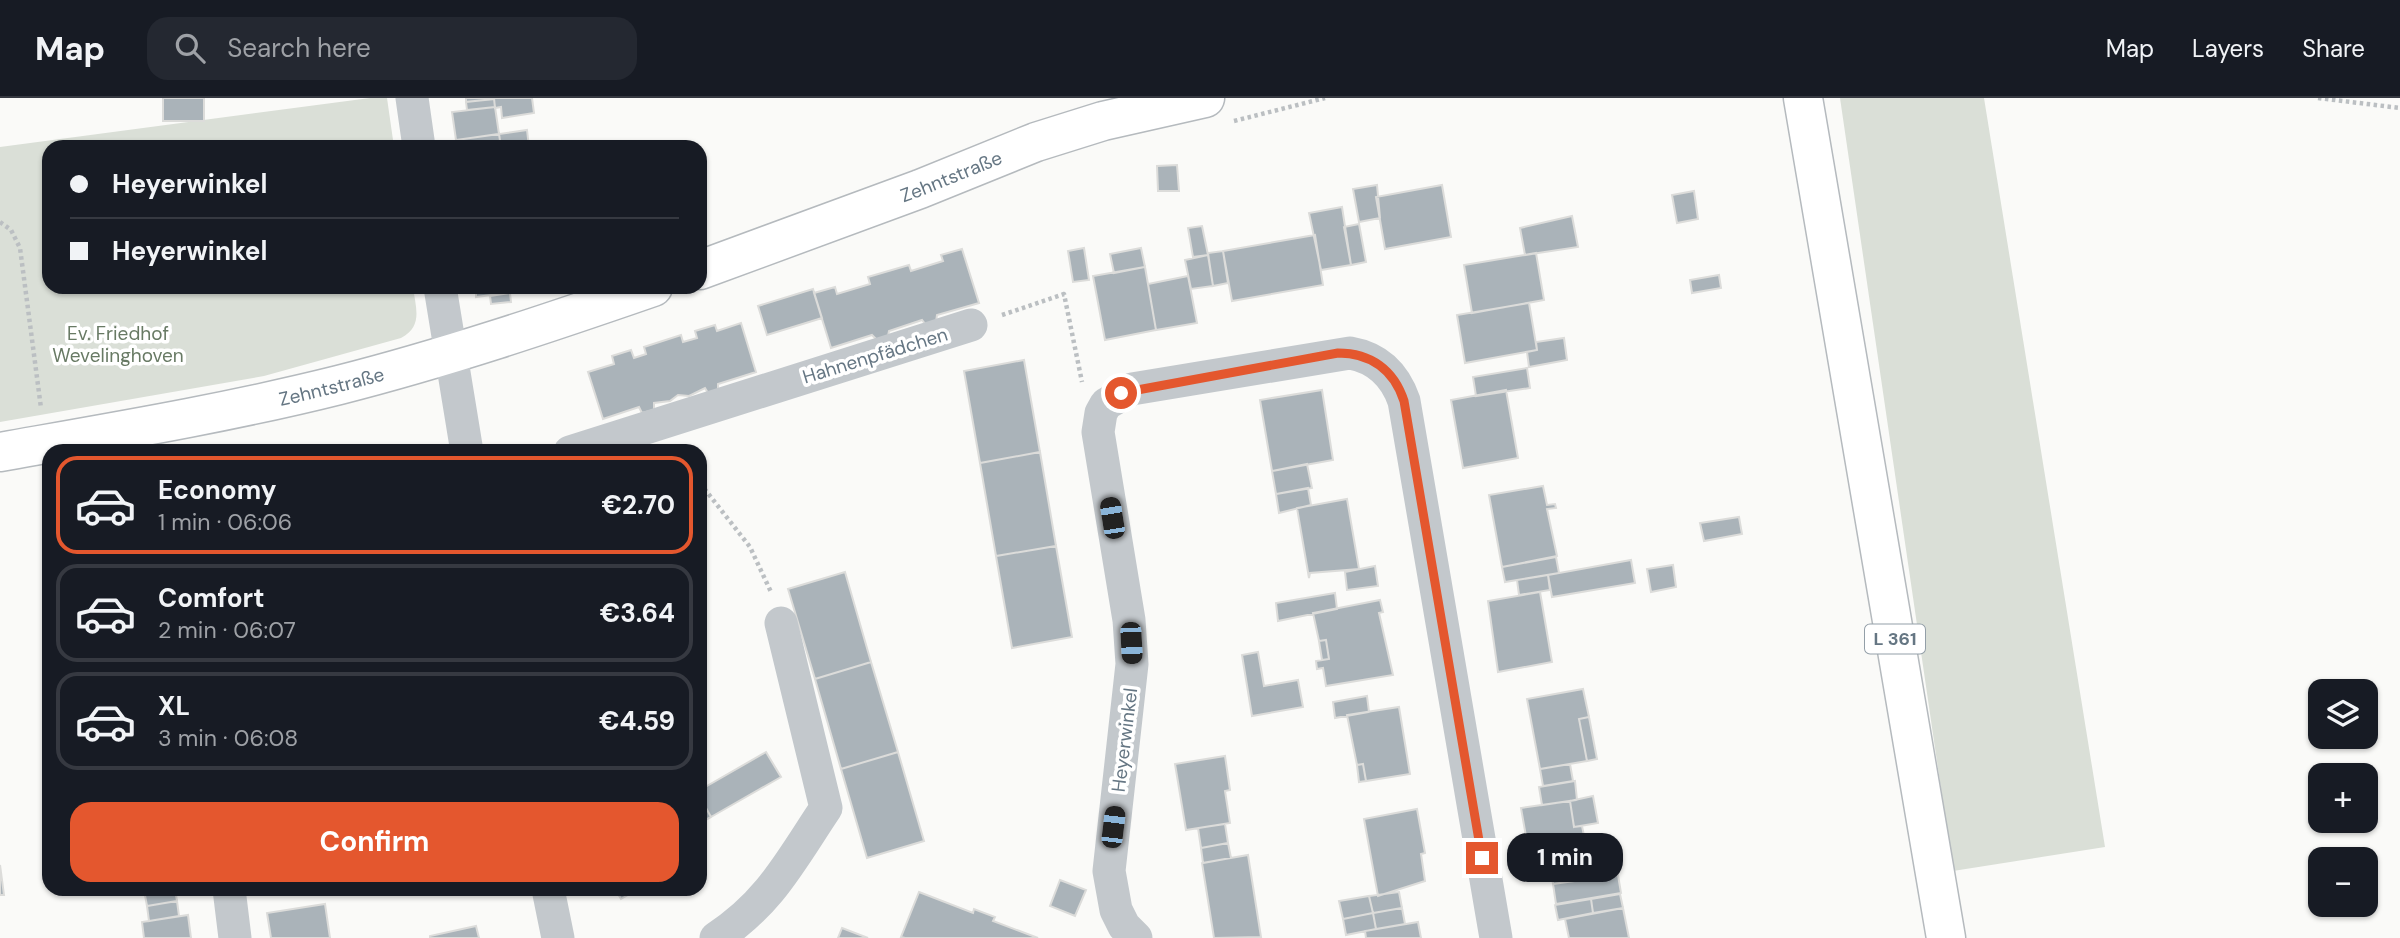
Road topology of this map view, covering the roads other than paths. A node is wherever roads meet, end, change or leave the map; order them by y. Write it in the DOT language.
graph roads {
  1 [pos="412,98"];
  2 [pos="1205,98"];
  3 [pos="1803,98"];
  4 [pos="418,140"];
  5 [pos="707,267"];
  6 [pos="441,294"];
  7 [pos="632,294"];
  8 [pos="971,325"];
  9 [pos="450,355"];
  10 [pos="46,444"];
  11 [pos="466,444"];
  12 [pos="595,444"];
  13 [pos="42,445"];
  14 [pos="0,452"];
  15 [pos="780,623"];
  16 [pos="230,896"];
  17 [pos="549,896"];
  18 [pos="235,938"];
  19 [pos="558,938"];
  20 [pos="716,938"];
  21 [pos="1136,938"];
  22 [pos="1496,938"];
  23 [pos="1946,938"];
  1 -- 4 [label="street"];
  2 -- 5 [label="main road, Zehntstraße"];
  3 -- 23 [label="main road, L 361"];
  6 -- 9 [label="street"];
  7 -- 9 [label="main road, Zehntstraße"];
  8 -- 12 [label="street, Hahnenpfädchen"];
  9 -- 10 [label="main road, Zehntstraße"];
  9 -- 11 [label="street"];
  13 -- 14 [label="main road, Zehntstraße"];
  15 -- 20 [label="street"];
  16 -- 18 [label="street"];
  17 -- 19 [label="street"];
  21 -- 22 [label="street, Heyerwinkel"];
}
